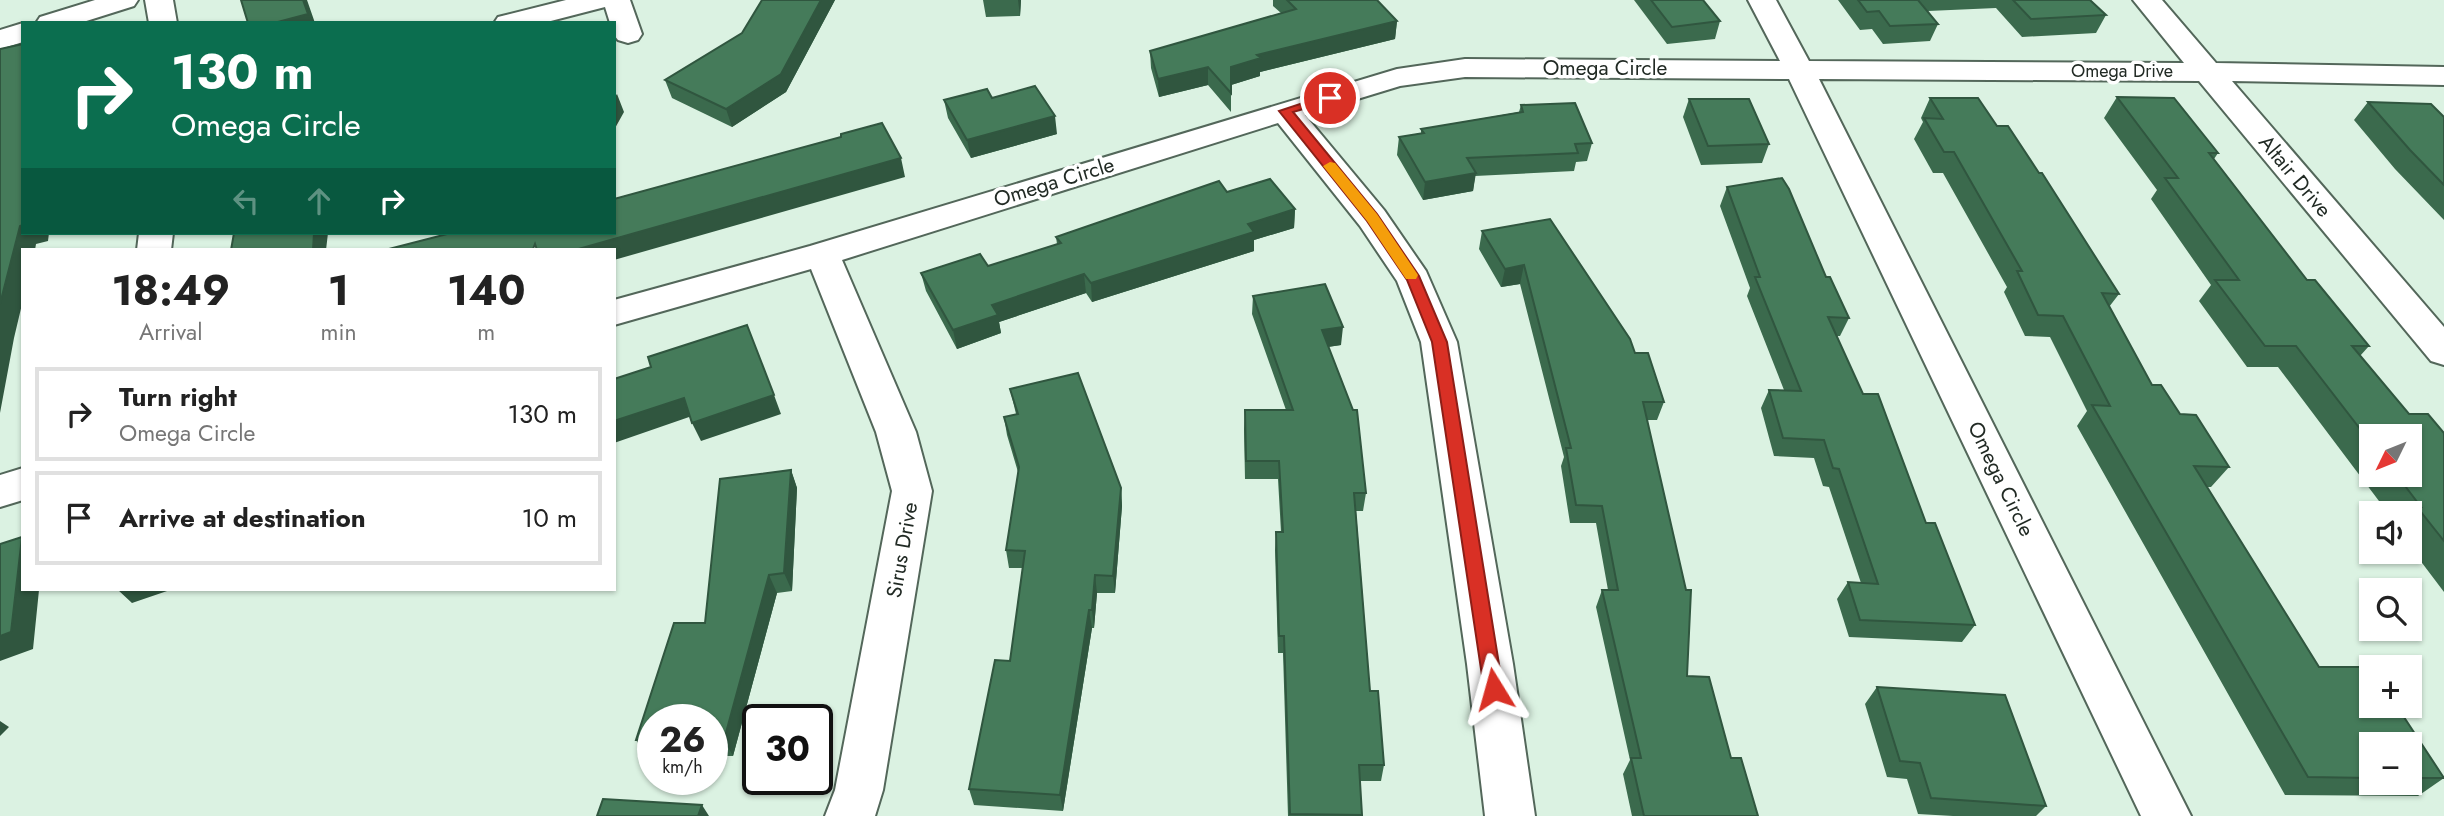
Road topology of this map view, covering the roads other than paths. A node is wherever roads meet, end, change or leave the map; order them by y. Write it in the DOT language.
graph roads {
  1 [pos="124,0"];
  2 [pos="159,0"];
  3 [pos="600,0"];
  4 [pos="616,0"];
  5 [pos="1762,0"];
  6 [pos="2147,0"];
  7 [pos="56,21"];
  8 [pos="163,21"];
  9 [pos="516,21"];
  10 [pos="21,33"];
  11 [pos="628,34"];
  12 [pos="0,40"];
  13 [pos="1799,69"];
  14 [pos="2206,72"];
  15 [pos="2444,76"];
  16 [pos="1285,111"];
  17 [pos="822,254"];
  18 [pos="616,312"];
  19 [pos="2444,352"];
  20 [pos="21,485"];
  21 [pos="0,491"];
  22 [pos="850,816"];
  23 [pos="1510,816"];
  24 [pos="2166,816"];
  1 -- 7 [label="street"];
  2 -- 8 [label="street"];
  3 -- 9 [label="street"];
  4 -- 11 [label="street"];
  5 -- 13 [label="street"];
  6 -- 14 [label="street, Altair Drive"];
  10 -- 12 [label="street"];
  13 -- 14 [label="street, Omega Drive"];
  13 -- 16 [label="street, Omega Circle"];
  13 -- 24 [label="street, Omega Circle"];
  14 -- 15 [label="street, Omega Drive"];
  14 -- 19 [label="street, Altair Drive"];
  16 -- 17 [label="street, Omega Circle"];
  16 -- 23 [label="street"];
  17 -- 18 [label="street, Omega Circle"];
  17 -- 22 [label="street, Sirus Drive"];
  20 -- 21 [label="street"];
}
